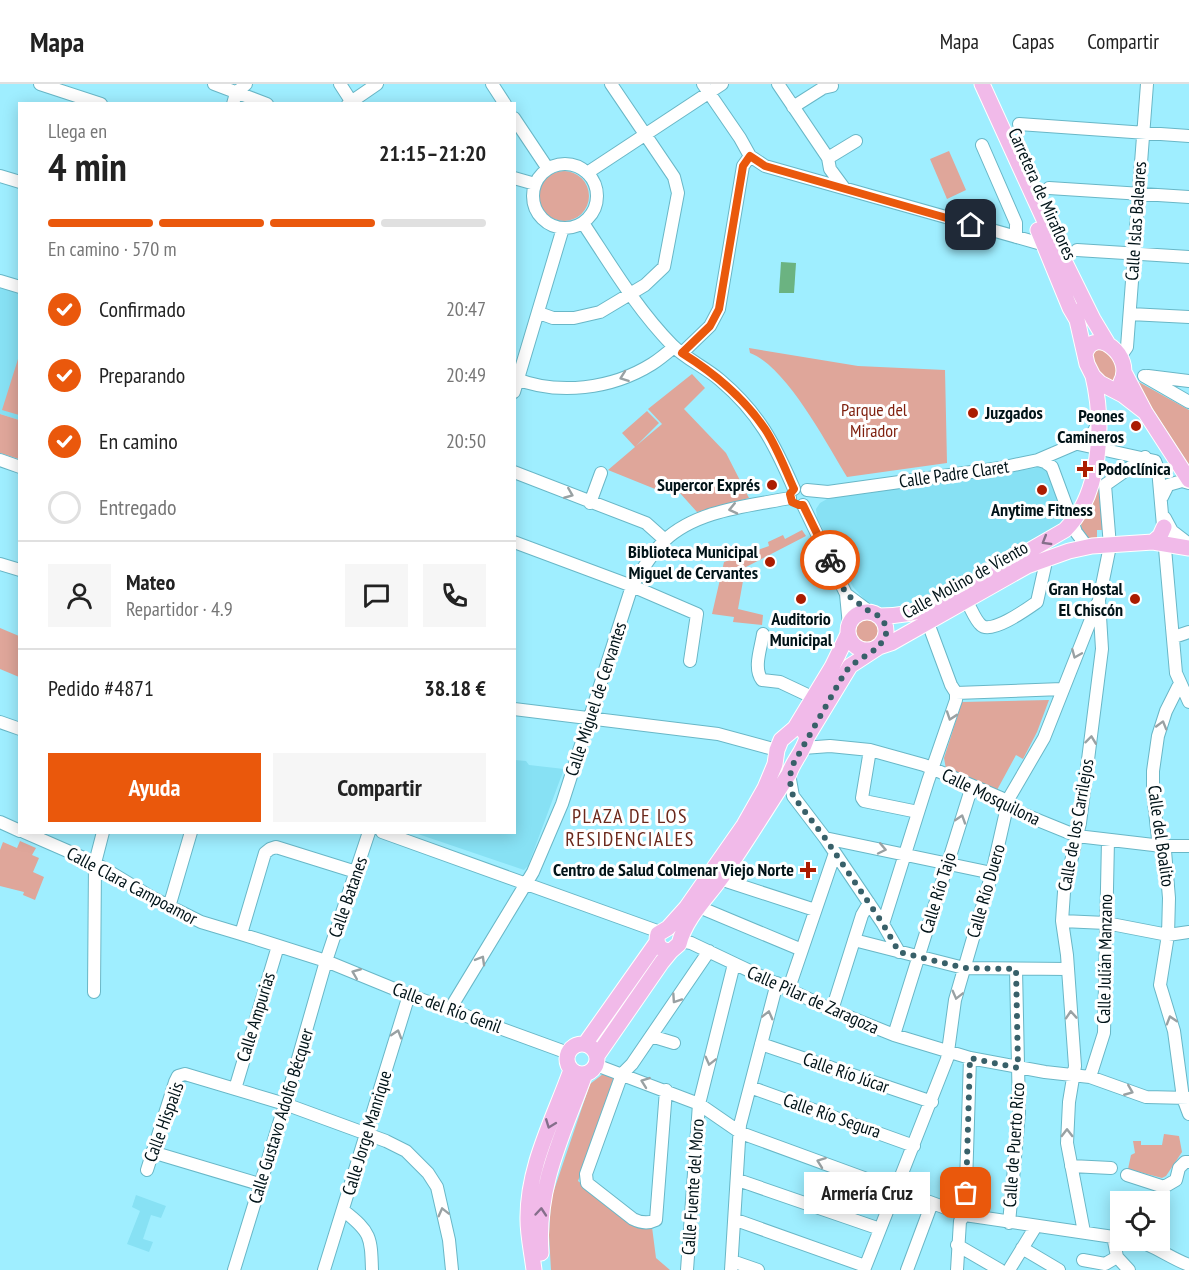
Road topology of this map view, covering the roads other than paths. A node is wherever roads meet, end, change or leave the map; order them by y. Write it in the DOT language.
graph roads {
  1 [pos="40,84"];
  2 [pos="214,84"];
  3 [pos="246,84"];
  4 [pos="340,84"];
  5 [pos="377,84"];
  6 [pos="492,84"];
  7 [pos="611,84"];
  8 [pos="722,84"];
  9 [pos="778,84"];
  10 [pos="971,84"];
  11 [pos="982,84"];
  12 [pos="1147,84"];
  13 [pos="832,86"];
  14 [pos="706,88"];
  15 [pos="235,98"];
  16 [pos="95,102"];
  17 [pos="256,102"];
  18 [pos="350,102"];
  19 [pos="504,102"];
  20 [pos="793,107"];
  21 [pos="516,121"];
  22 [pos="1019,124"];
  23 [pos="1143,133"];
  24 [pos="645,135"];
  25 [pos="1189,136"];
  26 [pos="856,141"];
  27 [pos="982,145"];
  28 [pos="750,156"];
  29 [pos="829,163"];
  30 [pos="548,169"];
  31 [pos="587,173"];
  32 [pos="0,176"];
  33 [pos="516,179"];
  34 [pos="18,181"];
  35 [pos="819,181"];
  36 [pos="534,184"];
  37 [pos="1049,188"];
  38 [pos="844,189"];
  39 [pos="1138,194"];
  40 [pos="1189,196"];
  41 [pos="583,223"];
  42 [pos="1046,224"];
  43 [pos="563,228"];
  44 [pos="1016,237"];
  45 [pos="1045,245"];
  46 [pos="1077,250"];
  47 [pos="1133,253"];
  48 [pos="1189,257"];
  49 [pos="0,281"];
  50 [pos="18,286"];
  51 [pos="630,295"];
  52 [pos="539,313"];
  53 [pos="1130,314"];
  54 [pos="1189,317"];
  55 [pos="1077,320"];
  56 [pos="1108,344"];
  57 [pos="678,350"];
  58 [pos="1085,354"];
  59 [pos="1120,357"];
  60 [pos="1125,374"];
  61 [pos="1093,376"];
  62 [pos="1185,380"];
  63 [pos="516,384"];
  64 [pos="1110,388"];
  65 [pos="1177,396"];
  66 [pos="1189,402"];
  67 [pos="1145,412"];
  68 [pos="1099,420"];
  69 [pos="1077,444"];
  70 [pos="1098,448"];
  71 [pos="1052,453"];
  72 [pos="1145,457"];
  73 [pos="0,460"];
  74 [pos="1038,460"];
  75 [pos="18,466"];
  76 [pos="1052,467"];
  77 [pos="516,473"];
  78 [pos="601,473"];
  79 [pos="1189,481"];
  80 [pos="800,497"];
  81 [pos="590,502"];
  82 [pos="1162,505"];
  83 [pos="1072,523"];
  84 [pos="1164,527"];
  85 [pos="665,540"];
  86 [pos="516,543"];
  87 [pos="1159,543"];
  88 [pos="1187,544"];
  89 [pos="1092,546"];
  90 [pos="1110,546"];
  91 [pos="1047,557"];
  92 [pos="0,564"];
  93 [pos="18,569"];
  94 [pos="632,586"];
  95 [pos="846,594"];
  96 [pos="966,600"];
  97 [pos="1099,600"];
  98 [pos="874,614"];
  99 [pos="928,623"];
  100 [pos="849,630"];
  101 [pos="1189,632"];
  102 [pos="763,634"];
  103 [pos="1174,637"];
  104 [pos="879,647"];
  105 [pos="690,661"];
  106 [pos="1185,683"];
  107 [pos="1062,688"];
  108 [pos="956,693"];
  109 [pos="814,698"];
  110 [pos="1189,702"];
  111 [pos="516,709"];
  112 [pos="590,719"];
  113 [pos="0,722"];
  114 [pos="18,728"];
  115 [pos="802,738"];
  116 [pos="870,750"];
  117 [pos="776,757"];
  118 [pos="932,769"];
  119 [pos="790,771"];
  120 [pos="972,786"];
  121 [pos="1009,806"];
  122 [pos="918,812"];
  123 [pos="0,822"];
  124 [pos="18,830"];
  125 [pos="29,834"];
  126 [pos="102,834"];
  127 [pos="190,834"];
  128 [pos="368,834"];
  129 [pos="388,834"];
  130 [pos="1077,836"];
  131 [pos="825,838"];
  132 [pos="1108,840"];
  133 [pos="1162,846"];
  134 [pos="1189,846"];
  135 [pos="835,853"];
  136 [pos="905,854"];
  137 [pos="94,863"];
  138 [pos="947,863"];
  139 [pos="356,872"];
  140 [pos="992,873"];
  141 [pos="720,879"];
  142 [pos="527,884"];
  143 [pos="869,903"];
  144 [pos="169,907"];
  145 [pos="699,907"];
  146 [pos="815,910"];
  147 [pos="1062,921"];
  148 [pos="1106,923"];
  149 [pos="883,924"];
  150 [pos="1189,932"];
  151 [pos="241,934"];
  152 [pos="1168,935"];
  153 [pos="669,938"];
  154 [pos="854,940"];
  155 [pos="278,946"];
  156 [pos="802,950"];
  157 [pos="709,951"];
  158 [pos="899,952"];
  159 [pos="918,957"];
  160 [pos="326,961"];
  161 [pos="734,964"];
  162 [pos="964,968"];
  163 [pos="1016,969"];
  164 [pos="1068,969"];
  165 [pos="777,982"];
  166 [pos="789,988"];
  167 [pos="94,992"];
  168 [pos="409,995"];
  169 [pos="450,1009"];
  170 [pos="832,1010"];
  171 [pos="894,1035"];
  172 [pos="651,1036"];
  173 [pos="674,1042"];
  174 [pos="585,1044"];
  175 [pos="761,1044"];
  176 [pos="1183,1048"];
  177 [pos="950,1052"];
  178 [pos="568,1053"];
  179 [pos="970,1058"];
  180 [pos="587,1066"];
  181 [pos="1018,1068"];
  182 [pos="622,1074"];
  183 [pos="1074,1074"];
  184 [pos="1090,1077"];
  185 [pos="750,1088"];
  186 [pos="235,1089"];
  187 [pos="666,1090"];
  188 [pos="1186,1098"];
  189 [pos="932,1102"];
  190 [pos="285,1104"];
  191 [pos="699,1104"];
  192 [pos="1189,1114"];
  193 [pos="741,1133"];
  194 [pos="366,1135"];
  195 [pos="914,1146"];
  196 [pos="152,1152"];
  197 [pos="1189,1162"];
  198 [pos="1071,1166"];
  199 [pos="1111,1168"];
  200 [pos="147,1170"];
  201 [pos="1127,1175"];
  202 [pos="738,1180"];
  203 [pos="259,1184"];
  204 [pos="896,1189"];
  205 [pos="932,1203"];
  206 [pos="344,1211"];
  207 [pos="965,1215"];
  208 [pos="736,1221"];
  209 [pos="1009,1223"];
  210 [pos="1036,1226"];
  211 [pos="880,1229"];
  212 [pos="1083,1232"];
  213 [pos="1110,1236"];
  214 [pos="957,1245"];
  215 [pos="1022,1248"];
  216 [pos="1117,1251"];
  217 [pos="1160,1251"];
  218 [pos="1117,1257"];
  219 [pos="1170,1257"];
  220 [pos="1083,1260"];
  221 [pos="1189,1264"];
  222 [pos="732,1266"];
  223 [pos="864,1268"];
  224 [pos="234,1270"];
  225 [pos="324,1270"];
  226 [pos="372,1270"];
  227 [pos="452,1270"];
  228 [pos="534,1270"];
  229 [pos="543,1270"];
  230 [pos="687,1270"];
  231 [pos="758,1270"];
  232 [pos="907,1270"];
  233 [pos="957,1270"];
  234 [pos="1000,1270"];
  235 [pos="1009,1270"];
  236 [pos="1059,1270"];
  237 [pos="1129,1270"];
  238 [pos="1166,1270"];
  1 -- 16 [label="street"];
  2 -- 15 [label="street"];
  3 -- 15 [label="street"];
  4 -- 18 [label="street"];
  5 -- 18 [label="street"];
  6 -- 19 [label="street"];
  7 -- 24 [label="street"];
  8 -- 14 [label="street"];
  9 -- 20 [label="street"];
  10 -- 45 [label="main road, Carretera de Miraflores"];
  11 -- 42 [label="main road, Carretera de Miraflores"];
  12 -- 23 [label="street, Calle Islas Baleares"];
  13 -- 20 [label="street"];
  14 -- 24 [label="street"];
  14 -- 28 [label="street"];
  15 -- 17 [label="street"];
  20 -- 29 [label="street"];
  21 -- 30 [label="street"];
  22 -- 23 [label="street"];
  23 -- 25 [label="street"];
  23 -- 39 [label="street, Calle Islas Baleares"];
  24 -- 31 [label="street"];
  24 -- 51 [label="street"];
  26 -- 29 [label="street"];
  27 -- 44 [label="street"];
  28 -- 35 [label="street"];
  28 -- 57 [label="street"];
  29 -- 35 [label="street"];
  29 -- 38 [label="street"];
  30 -- 31 [label="street"];
  30 -- 36 [label="street"];
  31 -- 41 [label="street"];
  32 -- 34 [label="street"];
  33 -- 36 [label="street"];
  35 -- 38 [label="street"];
  36 -- 43 [label="street"];
  37 -- 39 [label="street"];
  38 -- 44 [label="street"];
  39 -- 40 [label="street"];
  39 -- 47 [label="street, Calle Islas Baleares"];
  41 -- 43 [label="street"];
  41 -- 51 [label="street"];
  42 -- 55 [label="main road, Carretera de Miraflores"];
  42 -- 56 [label="main road, Carretera de Miraflores"];
  43 -- 52 [label="street"];
  44 -- 45 [label="street"];
  45 -- 55 [label="main road, Carretera de Miraflores"];
  46 -- 47 [label="street"];
  47 -- 48 [label="street"];
  47 -- 53 [label="street, Calle Islas Baleares"];
  49 -- 50 [label="street"];
  51 -- 52 [label="street"];
  51 -- 57 [label="street"];
  52 -- 63 [label="street"];
  53 -- 54 [label="street"];
  53 -- 59 [label="street, Calle Islas Baleares"];
  55 -- 58 [label="main road, Carretera de Miraflores"];
  56 -- 58 [label="main road"];
  56 -- 59 [label="main road"];
  57 -- 63 [label="street, one-way"];
  57 -- 80 [label="street"];
  58 -- 61 [label="main road"];
  59 -- 60 [label="main road"];
  60 -- 64 [label="main road"];
  60 -- 67 [label="main road"];
  61 -- 64 [label="main road"];
  61 -- 68 [label="main road, Calle Molino de Viento"];
  62 -- 65 [label="street"];
  62 -- 65 [label="street"];
  64 -- 67 [label="main road"];
  65 -- 66 [label="street"];
  67 -- 79 [label="main road"];
  68 -- 69 [label="street, Calle Padre Claret"];
  68 -- 70 [label="main road, Calle Molino de Viento"];
  69 -- 70 [label="street"];
  69 -- 71 [label="street, Calle Padre Claret"];
  70 -- 72 [label="street"];
  70 -- 83 [label="main road, Calle Molino de Viento"];
  71 -- 74 [label="street, Calle Padre Claret"];
  71 -- 76 [label="street"];
  72 -- 82 [label="street"];
  72 -- 90 [label="street, Calle de los Carrilejos"];
  73 -- 75 [label="street"];
  74 -- 76 [label="street"];
  74 -- 80 [label="street, Calle Padre Claret"];
  76 -- 83 [label="street"];
  77 -- 81 [label="street, one-way"];
  78 -- 81 [label="street"];
  79 -- 82 [label="street"];
  80 -- 85 [label="street, Calle Miguel de Cervantes, one-way"];
  80 -- 95 [label="street"];
  81 -- 85 [label="street"];
  82 -- 84 [label="street"];
  82 -- 88 [label="street"];
  83 -- 89 [label="street"];
  83 -- 98 [label="main road, Calle Molino de Viento, one-way"];
  84 -- 87 [label="main road"];
  85 -- 94 [label="street, Calle Miguel de Cervantes"];
  86 -- 94 [label="street"];
  87 -- 88 [label="main road, Calle Molino de Viento"];
  87 -- 90 [label="main road, Calle Molino de Viento"];
  87 -- 103 [label="street"];
  89 -- 90 [label="main road, Calle Molino de Viento"];
  89 -- 91 [label="main road, Calle Molino de Viento"];
  90 -- 97 [label="street, Calle de los Carrilejos"];
  91 -- 96 [label="main road, Calle Molino de Viento"];
  91 -- 96 [label="street"];
  92 -- 93 [label="street"];
  94 -- 105 [label="street"];
  94 -- 112 [label="street, Calle Miguel de Cervantes"];
  95 -- 98 [label="street"];
  95 -- 100 [label="street"];
  96 -- 99 [label="main road, Calle Molino de Viento"];
  97 -- 107 [label="street, Calle Río Duero, one-way"];
  130 -- 97 [label="street, Calle de los Carrilejos, one-way"];
  98 -- 100 [label="main road"];
  98 -- 104 [label="main road"];
  99 -- 104 [label="main road, Calle Molino de Viento"];
  99 -- 108 [label="street"];
  100 -- 104 [label="main road"];
  100 -- 109 [label="main road"];
  101 -- 103 [label="street"];
  102 -- 109 [label="street"];
  103 -- 106 [label="street"];
  104 -- 115 [label="main road, Calle Molino de Viento"];
  106 -- 110 [label="street"];
  133 -- 106 [label="street, Calle del Boalito, one-way"];
  107 -- 108 [label="street"];
  107 -- 121 [label="street, Calle Río Duero"];
  108 -- 118 [label="street, one-way"];
  109 -- 115 [label="main road"];
  111 -- 112 [label="street"];
  112 -- 117 [label="street"];
  112 -- 142 [label="street, Calle Miguel de Cervantes"];
  113 -- 114 [label="street"];
  115 -- 116 [label="street, Calle Mosquilona"];
  115 -- 117 [label="main road"];
  115 -- 119 [label="main road"];
  116 -- 118 [label="street, Calle Mosquilona"];
  116 -- 122 [label="street"];
  117 -- 119 [label="main road"];
  117 -- 153 [label="main road"];
  118 -- 120 [label="street, Calle Mosquilona"];
  118 -- 122 [label="street"];
  119 -- 131 [label="street"];
  119 -- 141 [label="main road"];
  120 -- 121 [label="street, Calle Mosquilona"];
  138 -- 120 [label="street, Calle Río Tajo, one-way"];
  121 -- 130 [label="street, Calle Mosquilona"];
  121 -- 140 [label="street, Calle Río Duero"];
  122 -- 136 [label="street"];
  123 -- 124 [label="street"];
  125 -- 137 [label="street, Calle Clara Campoamor"];
  126 -- 137 [label="street"];
  127 -- 144 [label="street"];
  128 -- 139 [label="street, Calle Batanes"];
  129 -- 142 [label="street, Calle Pilar de Zaragoza"];
  130 -- 132 [label="street, Calle Mosquilona"];
  130 -- 147 [label="street, Calle de los Carrilejos"];
  131 -- 135 [label="street"];
  131 -- 136 [label="street, one-way"];
  132 -- 133 [label="street, Calle Mosquilona"];
  132 -- 148 [label="street, Calle Julián Manzano"];
  133 -- 134 [label="street, Calle Mosquilona"];
  133 -- 152 [label="street, Calle del Boalito"];
  135 -- 143 [label="street"];
  135 -- 146 [label="street"];
  136 -- 138 [label="street"];
  136 -- 149 [label="street"];
  137 -- 144 [label="street, Calle Clara Campoamor"];
  137 -- 167 [label="street"];
  138 -- 140 [label="street"];
  138 -- 159 [label="street, Calle Río Tajo"];
  139 -- 151 [label="street"];
  139 -- 160 [label="street, Calle Batanes"];
  140 -- 162 [label="street, Calle Río Duero"];
  141 -- 145 [label="main road"];
  141 -- 146 [label="street"];
  142 -- 153 [label="street, Calle Pilar de Zaragoza"];
  169 -- 142 [label="street, Calle Miguel de Cervantes, one-way"];
  143 -- 149 [label="street"];
  143 -- 154 [label="street"];
  144 -- 151 [label="street, Calle Clara Campoamor"];
  145 -- 153 [label="main road"];
  145 -- 156 [label="street"];
  146 -- 156 [label="street"];
  147 -- 148 [label="street"];
  147 -- 164 [label="street, Calle de los Carrilejos"];
  148 -- 152 [label="street"];
  148 -- 184 [label="street, Calle Julián Manzano"];
  149 -- 158 [label="street"];
  150 -- 152 [label="street"];
  151 -- 155 [label="street, Calle Clara Campoamor"];
  176 -- 152 [label="street, Calle del Boalito, one-way"];
  153 -- 157 [label="street, Calle Pilar de Zaragoza"];
  153 -- 174 [label="main road"];
  153 -- 180 [label="main road"];
  154 -- 158 [label="street"];
  154 -- 170 [label="street"];
  155 -- 160 [label="street, Calle del Río Genil"];
  155 -- 186 [label="street, Calle Ampurias"];
  156 -- 166 [label="street"];
  157 -- 161 [label="street, Calle Pilar de Zaragoza"];
  157 -- 172 [label="street, one-way"];
  158 -- 159 [label="street"];
  159 -- 162 [label="street"];
  159 -- 171 [label="street, Calle Río Tajo"];
  168 -- 160 [label="street, Calle del Río Genil, one-way"];
  160 -- 190 [label="street, Calle Gustavo Adolfo Bécquer"];
  161 -- 165 [label="street, Calle Pilar de Zaragoza"];
  161 -- 191 [label="street, Calle Fuente del Moro, one-way"];
  162 -- 163 [label="street"];
  162 -- 177 [label="street, Calle Río Duero, one-way"];
  163 -- 164 [label="street"];
  163 -- 181 [label="street, Calle de Puerto Rico"];
  183 -- 164 [label="street, Calle de los Carrilejos, one-way"];
  165 -- 166 [label="street, Calle Pilar de Zaragoza"];
  175 -- 165 [label="street, one-way"];
  166 -- 170 [label="street, Calle Pilar de Zaragoza"];
  168 -- 169 [label="street, Calle del Río Genil"];
  194 -- 168 [label="street, Calle Jorge Manrique, one-way"];
  169 -- 178 [label="street, Calle del Río Genil"];
  170 -- 171 [label="street, Calle Pilar de Zaragoza"];
  171 -- 177 [label="street, Calle Pilar de Zaragoza"];
  172 -- 173 [label="street"];
  172 -- 182 [label="street"];
  174 -- 178 [label="main road"];
  174 -- 180 [label="main road"];
  175 -- 185 [label="street"];
  175 -- 189 [label="street, Calle Río Júcar"];
  176 -- 188 [label="street, Calle del Boalito"];
  177 -- 179 [label="street, Calle Pilar de Zaragoza"];
  177 -- 189 [label="street, Calle Río Duero"];
  178 -- 180 [label="main road"];
  179 -- 181 [label="street, Calle Pilar de Zaragoza"];
  179 -- 207 [label="street"];
  180 -- 182 [label="street"];
  180 -- 228 [label="main road, one-way"];
  229 -- 180 [label="main road, one-way"];
  181 -- 183 [label="street, Calle Pilar de Zaragoza"];
  181 -- 209 [label="street, Calle de Puerto Rico"];
  187 -- 182 [label="street, one-way"];
  182 -- 187 [label="street"];
  183 -- 184 [label="street, Calle Pilar de Zaragoza"];
  198 -- 183 [label="street, Calle de los Carrilejos, one-way"];
  184 -- 188 [label="street, Calle Pilar de Zaragoza, one-way"];
  185 -- 193 [label="street"];
  185 -- 195 [label="street, Calle Río Segura"];
  186 -- 190 [label="street, Calle Hispalis"];
  186 -- 196 [label="street, Calle Hispalis"];
  187 -- 191 [label="street"];
  188 -- 192 [label="street, Calle del Boalito"];
  189 -- 195 [label="street, Calle Río Duero"];
  190 -- 194 [label="street, Calle Hispalis"];
  190 -- 203 [label="street, Calle Gustavo Adolfo Bécquer"];
  191 -- 193 [label="street"];
  191 -- 230 [label="street, Calle Fuente del Moro"];
  193 -- 202 [label="street"];
  204 -- 193 [label="street, one-way"];
  194 -- 206 [label="street, Calle Jorge Manrique"];
  227 -- 194 [label="street, Calle Hispalis, one-way"];
  195 -- 204 [label="street, Calle Río Duero"];
  196 -- 200 [label="street, Calle Hispalis"];
  196 -- 203 [label="street"];
  197 -- 201 [label="street"];
  198 -- 199 [label="street"];
  198 -- 212 [label="street, Calle de los Carrilejos"];
  202 -- 208 [label="street"];
  202 -- 211 [label="street"];
  203 -- 224 [label="street, Calle Gustavo Adolfo Bécquer"];
  204 -- 205 [label="street"];
  204 -- 211 [label="street, Calle Río Duero"];
  205 -- 207 [label="street"];
  205 -- 232 [label="street"];
  206 -- 225 [label="street, Calle Jorge Manrique"];
  206 -- 226 [label="street"];
  207 -- 209 [label="street"];
  207 -- 214 [label="street"];
  208 -- 222 [label="street"];
  208 -- 223 [label="street"];
  209 -- 210 [label="street"];
  210 -- 212 [label="street"];
  210 -- 215 [label="street"];
  211 -- 223 [label="street, Calle Río Duero"];
  212 -- 213 [label="street"];
  214 -- 233 [label="street"];
  214 -- 234 [label="street"];
  215 -- 235 [label="street"];
  215 -- 236 [label="street"];
  216 -- 218 [label="street"];
  217 -- 219 [label="street"];
  218 -- 220 [label="street"];
  218 -- 237 [label="street"];
  219 -- 221 [label="street"];
  219 -- 238 [label="street"];
  222 -- 231 [label="street"];
}
